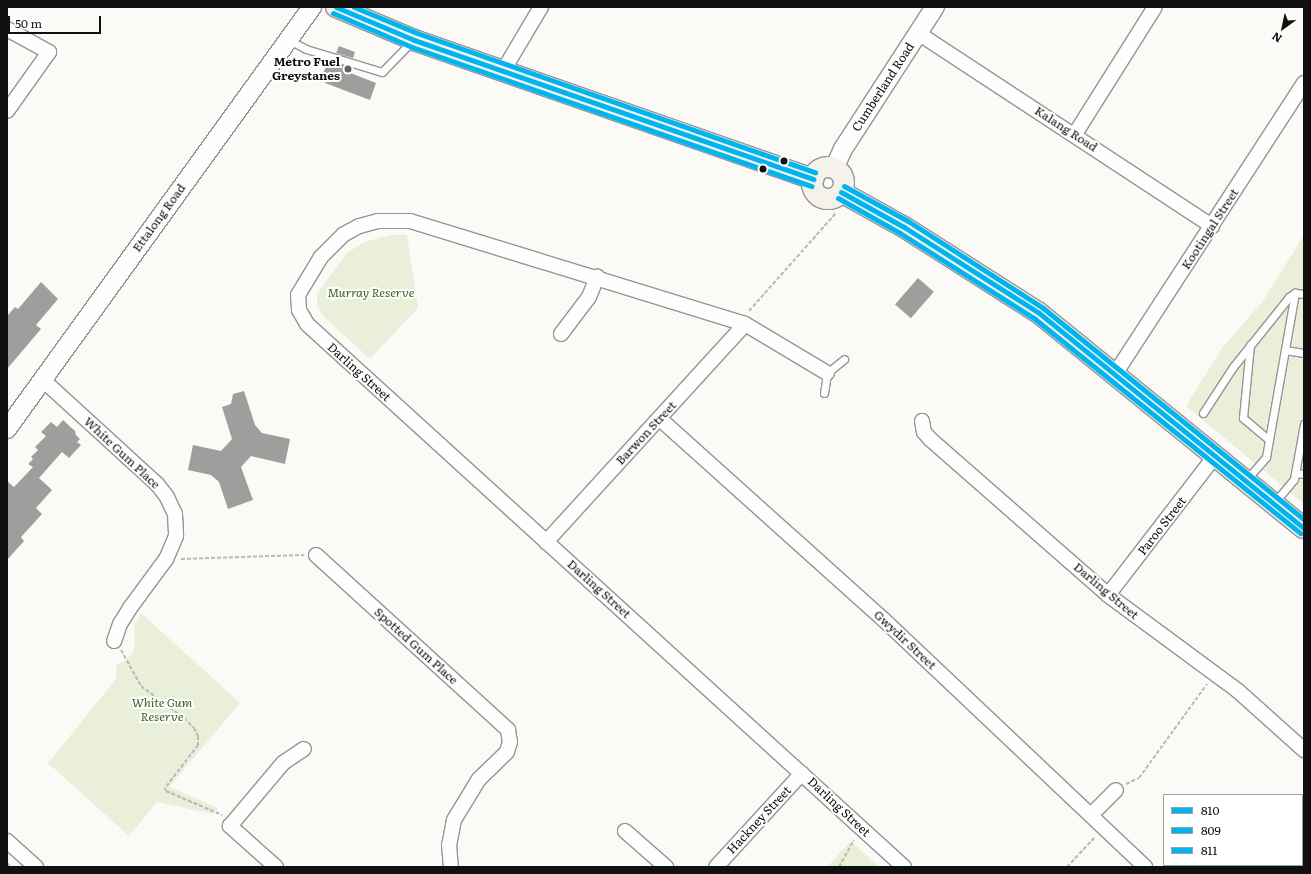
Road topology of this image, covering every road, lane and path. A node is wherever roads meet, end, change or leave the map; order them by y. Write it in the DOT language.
graph roads {
  1 [pos="312,7"];
  2 [pos="336,7"];
  3 [pos="541,7"];
  4 [pos="935,7"];
  5 [pos="1155,7"];
  6 [pos="7,29"];
  7 [pos="918,33"];
  8 [pos="288,40"];
  9 [pos="414,40"];
  10 [pos="503,71"];
  11 [pos="1304,83"];
  12 [pos="7,111"];
  13 [pos="1075,134"];
  14 [pos="834,169"];
  15 [pos="813,179"];
  16 [pos="841,192"];
  17 [pos="836,213"];
  18 [pos="1212,226"];
  19 [pos="597,277"];
  20 [pos="1295,293"];
  21 [pos="1304,294"];
  22 [pos="742,323"];
  23 [pos="561,334"];
  24 [pos="1250,345"];
  25 [pos="1285,350"];
  26 [pos="1304,353"];
  27 [pos="844,359"];
  28 [pos="827,373"];
  29 [pos="1115,374"];
  30 [pos="43,380"];
  31 [pos="824,393"];
  32 [pos="1203,413"];
  33 [pos="660,419"];
  34 [pos="922,421"];
  35 [pos="1304,424"];
  36 [pos="8,426"];
  37 [pos="1269,440"];
  38 [pos="1215,456"];
  39 [pos="1295,473"];
  40 [pos="1304,474"];
  41 [pos="1246,481"];
  42 [pos="1274,504"];
  43 [pos="1304,528"];
  44 [pos="546,542"];
  45 [pos="316,555"];
  46 [pos="166,559"];
  47 [pos="1108,595"];
  48 [pos="114,641"];
  49 [pos="1214,674"];
  50 [pos="304,749"];
  51 [pos="1304,750"];
  52 [pos="802,773"];
  53 [pos="1116,790"];
  54 [pos="1091,815"];
  55 [pos="230,826"];
  56 [pos="1104,827"];
  57 [pos="625,831"];
  58 [pos="854,840"];
  59 [pos="7,841"];
  60 [pos="7,863"];
  61 [pos="11,867"];
  62 [pos="36,867"];
  63 [pos="276,867"];
  64 [pos="451,867"];
  65 [pos="666,867"];
  66 [pos="716,867"];
  67 [pos="839,867"];
  68 [pos="904,867"];
  69 [pos="1067,867"];
  70 [pos="1145,867"];
  1 -- 8 [label="street, Ettalong Road"];
  2 -- 9 [label="main road"];
  3 -- 10 [label="street"];
  4 -- 7 [label="street, Cumberland Road"];
  5 -- 13 [label="street"];
  6 -- 12 [label="street"];
  7 -- 13 [label="street, Kalang Road"];
  7 -- 14 [label="street, Cumberland Road"];
  8 -- 9 [label="lane"];
  8 -- 30 [label="street, Ettalong Road"];
  9 -- 10 [label="main road"];
  10 -- 15 [label="main road"];
  11 -- 18 [label="street, Kootingal Street"];
  13 -- 18 [label="street, Kalang Road"];
  14 -- 15 [label="main road"];
  14 -- 16 [label="main road"];
  15 -- 16 [label="main road"];
  16 -- 29 [label="main road"];
  17 -- 22 [label="path"];
  18 -- 29 [label="street, Kootingal Street"];
  19 -- 22 [label="street, Darling Street"];
  19 -- 23 [label="street"];
  19 -- 44 [label="street, Darling Street"];
  20 -- 21 [label="lane"];
  20 -- 24 [label="lane"];
  20 -- 25 [label="lane"];
  22 -- 28 [label="street, Darling Street"];
  22 -- 33 [label="street, Barwon Street"];
  24 -- 32 [label="lane"];
  24 -- 37 [label="lane"];
  25 -- 26 [label="lane"];
  25 -- 37 [label="lane"];
  27 -- 28 [label="lane"];
  28 -- 31 [label="lane"];
  29 -- 38 [label="main road"];
  30 -- 36 [label="street, Ettalong Road"];
  30 -- 46 [label="street, White Gum Place"];
  33 -- 44 [label="street, Barwon Street"];
  33 -- 54 [label="street, Gwydir Street"];
  34 -- 47 [label="street, Darling Street"];
  35 -- 39 [label="lane"];
  37 -- 41 [label="lane"];
  38 -- 41 [label="main road"];
  38 -- 47 [label="street, Paroo Street"];
  39 -- 40 [label="lane"];
  39 -- 42 [label="lane"];
  41 -- 42 [label="main road"];
  42 -- 43 [label="main road"];
  44 -- 52 [label="street, Darling Street"];
  45 -- 46 [label="path"];
  45 -- 64 [label="street, Spotted Gum Place"];
  46 -- 48 [label="street, White Gum Place"];
  47 -- 49 [label="street, Darling Street"];
  48 -- 55 [label="path"];
  49 -- 51 [label="street, Darling Street"];
  49 -- 53 [label="path"];
  50 -- 55 [label="street"];
  52 -- 66 [label="street, Hackney Street"];
  52 -- 68 [label="street, Darling Street"];
  53 -- 54 [label="street"];
  54 -- 56 [label="street, Gwydir Street"];
  55 -- 63 [label="street"];
  56 -- 69 [label="path"];
  56 -- 70 [label="street, Gwydir Street"];
  57 -- 65 [label="street"];
  58 -- 67 [label="path"];
  59 -- 62 [label="street"];
  60 -- 61 [label="path"];
}
